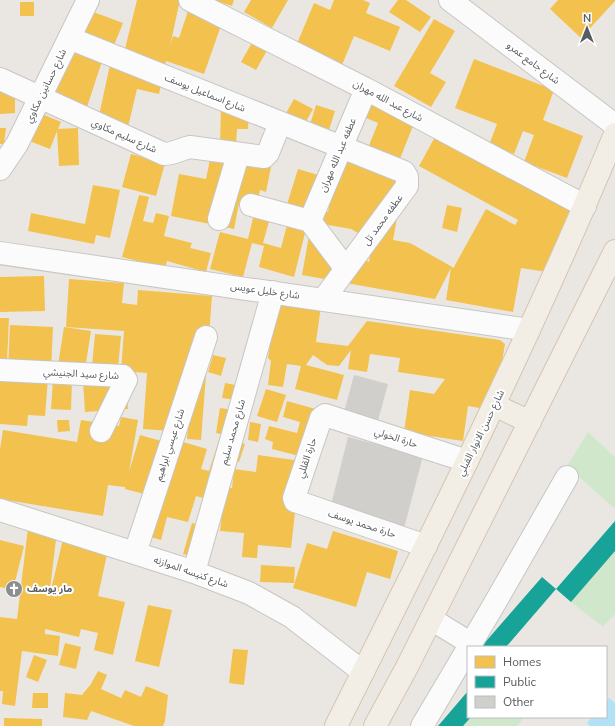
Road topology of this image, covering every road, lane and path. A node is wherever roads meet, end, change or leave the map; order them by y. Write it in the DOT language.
graph roads {
  1 [pos="88,0"];
  2 [pos="190,0"];
  3 [pos="450,0"];
  4 [pos="69,38"];
  5 [pos="0,79"];
  6 [pos="366,89"];
  7 [pos="40,97"];
  8 [pos="280,123"];
  9 [pos="615,125"];
  10 [pos="615,134"];
  11 [pos="341,147"];
  12 [pos="238,154"];
  13 [pos="0,169"];
  14 [pos="252,205"];
  15 [pos="585,206"];
  16 [pos="219,219"];
  17 [pos="310,221"];
  18 [pos="615,251"];
  19 [pos="0,253"];
  20 [pos="346,269"];
  21 [pos="273,292"];
  22 [pos="324,300"];
  23 [pos="529,330"];
  24 [pos="206,337"];
  25 [pos="0,370"];
  26 [pos="494,406"];
  27 [pos="325,414"];
  28 [pos="530,422"];
  29 [pos="101,431"];
  30 [pos="467,461"];
  31 [pos="566,477"];
  32 [pos="297,503"];
  33 [pos="0,510"];
  34 [pos="426,546"];
  35 [pos="135,553"];
  36 [pos="194,572"];
  37 [pos="431,619"];
  38 [pos="470,643"];
  39 [pos="468,646"];
  40 [pos="467,648"];
  41 [pos="363,672"];
  42 [pos="336,726"];
  43 [pos="375,726"];
  44 [pos="422,726"];
  1 -- 4 [label="street, شارع حسانين مكاوي"];
  2 -- 6 [label="street, شارع عبد الله مهران"];
  3 -- 9 [label="street, شارع جامع عمرو"];
  4 -- 7 [label="street, شارع حسانين مكاوي"];
  4 -- 8 [label="street, شارع اسماعيل يوسف"];
  5 -- 7 [label="street, شارع سليم مكاوي"];
  6 -- 11 [label="street, عطفه عبد الله مهران"];
  6 -- 15 [label="street, شارع عبد الله مهران"];
  7 -- 12 [label="street, شارع سليم مكاوي"];
  7 -- 13 [label="street, شارع حسانين مكاوي"];
  8 -- 11 [label="street, شارع اسماعيل يوسف"];
  8 -- 12 [label="street, شارع سليم مكاوي"];
  10 -- 15 [label="main road, شارع حسن الانوار القبلي"];
  11 -- 17 [label="street, عطفه عبد الله مهران"];
  11 -- 20 [label="street, عطفه محمد تل"];
  12 -- 16 [label="street"];
  14 -- 17 [label="street"];
  15 -- 23 [label="main road, شارع حسن الانوار القبلي"];
  17 -- 20 [label="street"];
  18 -- 28 [label="main road"];
  19 -- 21 [label="street, شارع خليل عويس"];
  20 -- 22 [label="street, عطفه محمد تل"];
  21 -- 22 [label="street, شارع خليل عويس"];
  21 -- 36 [label="street, شارع محمد سليم"];
  22 -- 23 [label="street, شارع خليل عويس"];
  23 -- 26 [label="main road, شارع حسن الانوار القبلي"];
  24 -- 35 [label="street, شارع عيسي ابراهيم"];
  25 -- 29 [label="street, شارع سيد الجنيشي"];
  26 -- 28 [label="main road"];
  26 -- 30 [label="main road, شارع حسن الانوار القبلي"];
  27 -- 30 [label="street, حارة الخولي"];
  27 -- 32 [label="street, حارة القللي"];
  28 -- 37 [label="main road"];
  30 -- 34 [label="main road, شارع حسن الانوار القبلي"];
  31 -- 38 [label="street"];
  32 -- 34 [label="street, حارة محمد يوسف"];
  33 -- 35 [label="street, شارع كنيسه الموازنه"];
  34 -- 41 [label="main road, شارع حسن الانوار القبلي"];
  35 -- 36 [label="street, شارع كنيسه الموازنه"];
  36 -- 41 [label="street, شارع كنيسه الموازنه"];
  37 -- 38 [label="street"];
  37 -- 43 [label="main road"];
  38 -- 39 [label="street"];
  40 -- 44 [label="street"];
  41 -- 42 [label="main road, شارع حسن الانوار القبلي"];
}
